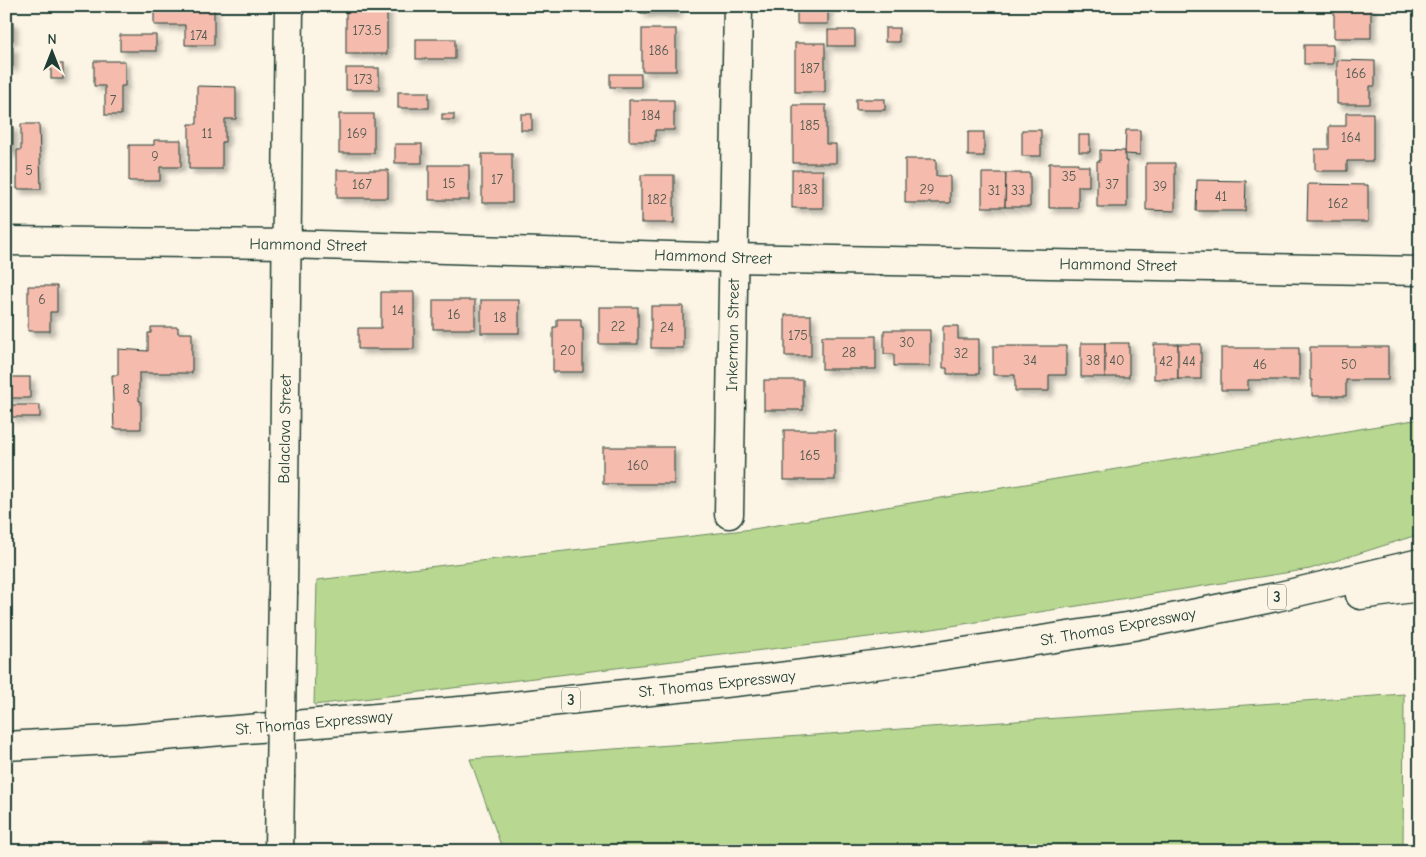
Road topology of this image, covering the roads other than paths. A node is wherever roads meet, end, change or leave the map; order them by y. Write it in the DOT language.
graph roads {
  1 [pos="289,6"];
  2 [pos="738,6"];
  3 [pos="6,241"];
  4 [pos="287,244"];
  5 [pos="734,258"];
  6 [pos="1420,271"];
  7 [pos="730,514"];
  8 [pos="1420,563"];
  9 [pos="1420,587"];
  10 [pos="1133,626"];
  11 [pos="6,746"];
  12 [pos="279,851"];
  1 -- 4 [label="main road, Balaclava Street"];
  2 -- 5 [label="main road, Inkerman Street"];
  3 -- 4 [label="main road, Hammond Street"];
  4 -- 5 [label="main road, Hammond Street"];
  4 -- 12 [label="main road, Balaclava Street, bridge"];
  5 -- 6 [label="main road, Hammond Street"];
  5 -- 7 [label="main road, Inkerman Street"];
  8 -- 10 [label="main road, St. Thomas Expressway / 3"];
  9 -- 10 [label="main road"];
  10 -- 11 [label="main road, St. Thomas Expressway / 3"];
}
